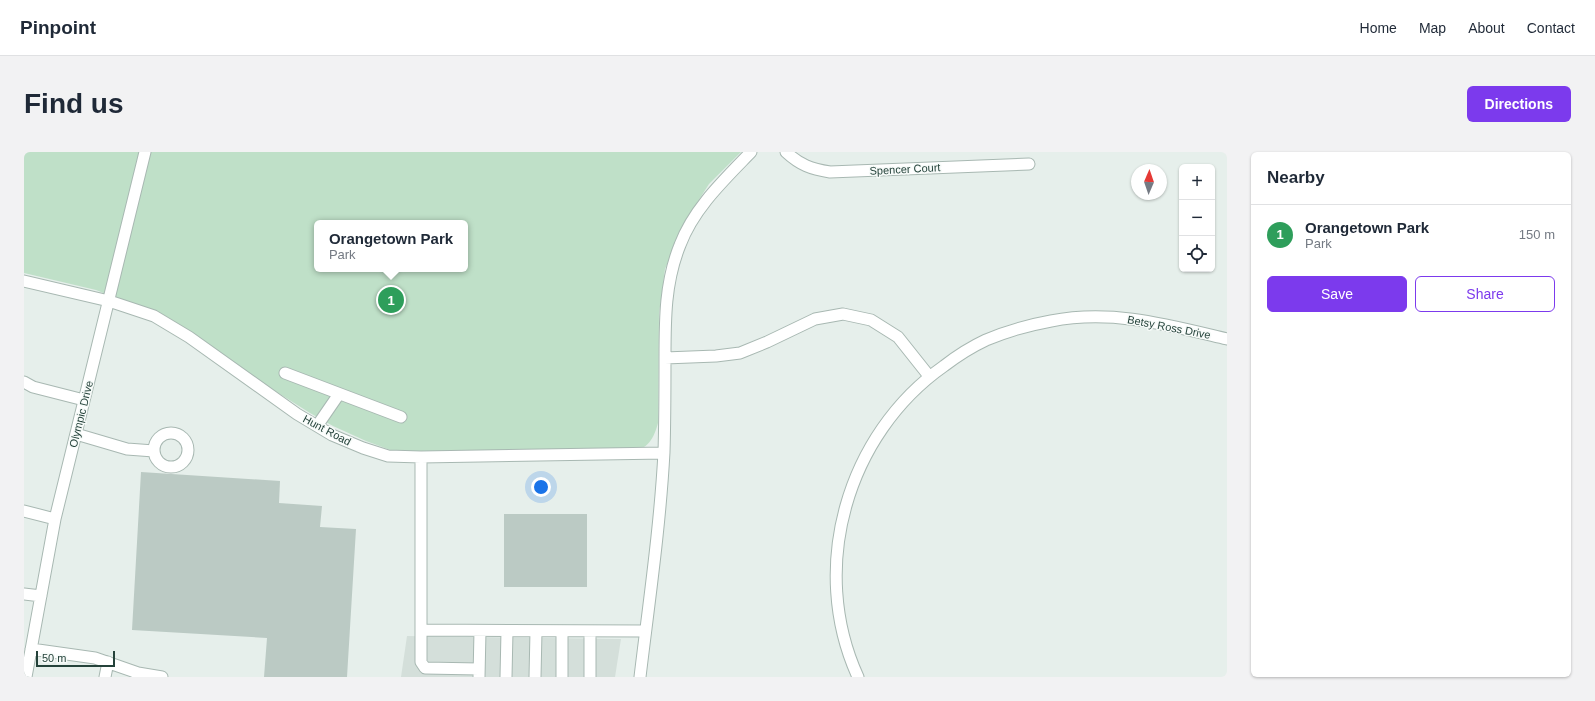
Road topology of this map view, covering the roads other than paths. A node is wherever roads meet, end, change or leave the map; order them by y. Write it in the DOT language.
graph roads {
  1 [pos="145,152"];
  2 [pos="751,152"];
  3 [pos="786,152"];
  4 [pos="1029,164"];
  5 [pos="24,281"];
  6 [pos="109,301"];
  7 [pos="1227,339"];
  8 [pos="665,358"];
  9 [pos="285,373"];
  10 [pos="929,376"];
  11 [pos="24,382"];
  12 [pos="339,394"];
  13 [pos="84,400"];
  14 [pos="401,417"];
  15 [pos="317,426"];
  16 [pos="76,434"];
  17 [pos="154,451"];
  18 [pos="664,453"];
  19 [pos="421,457"];
  20 [pos="24,511"];
  21 [pos="55,519"];
  22 [pos="24,594"];
  23 [pos="41,596"];
  24 [pos="421,630"];
  25 [pos="480,631"];
  26 [pos="507,631"];
  27 [pos="536,631"];
  28 [pos="562,631"];
  29 [pos="590,631"];
  30 [pos="645,631"];
  31 [pos="31,649"];
  32 [pos="108,662"];
  33 [pos="432,673"];
  34 [pos="479,673"];
  35 [pos="138,675"];
  36 [pos="26,677"];
  37 [pos="105,677"];
  38 [pos="162,677"];
  39 [pos="506,677"];
  40 [pos="535,677"];
  41 [pos="562,677"];
  42 [pos="590,677"];
  43 [pos="640,677"];
  44 [pos="858,677"];
  1 -- 6 [label="street, Olympic Drive"];
  2 -- 8 [label="street"];
  3 -- 4 [label="street, Spencer Court"];
  5 -- 6 [label="street, Hunt Road"];
  6 -- 13 [label="street, Olympic Drive"];
  6 -- 15 [label="street, Hunt Road"];
  7 -- 10 [label="street, Betsy Ross Drive"];
  8 -- 10 [label="street"];
  8 -- 18 [label="street"];
  9 -- 12 [label="street"];
  10 -- 44 [label="street, Betsy Ross Drive"];
  11 -- 13 [label="street"];
  12 -- 14 [label="street"];
  12 -- 15 [label="street"];
  13 -- 16 [label="street, Olympic Drive"];
  15 -- 19 [label="street, Hunt Road"];
  16 -- 17 [label="street"];
  16 -- 21 [label="street, Olympic Drive"];
  18 -- 19 [label="street, Hunt Road"];
  18 -- 30 [label="street"];
  19 -- 24 [label="street"];
  20 -- 21 [label="street"];
  21 -- 23 [label="street, Olympic Drive"];
  22 -- 23 [label="street"];
  23 -- 31 [label="street, Olympic Drive"];
  24 -- 25 [label="street"];
  24 -- 33 [label="street"];
  25 -- 26 [label="street"];
  25 -- 34 [label="street"];
  26 -- 27 [label="street"];
  26 -- 39 [label="street"];
  27 -- 28 [label="street"];
  27 -- 40 [label="street"];
  28 -- 29 [label="street"];
  28 -- 41 [label="street"];
  29 -- 30 [label="street"];
  29 -- 42 [label="street"];
  30 -- 43 [label="street"];
  31 -- 32 [label="street"];
  31 -- 36 [label="street, Olympic Drive"];
  32 -- 35 [label="street"];
  32 -- 37 [label="street"];
  33 -- 34 [label="street"];
  35 -- 38 [label="street"];
}
